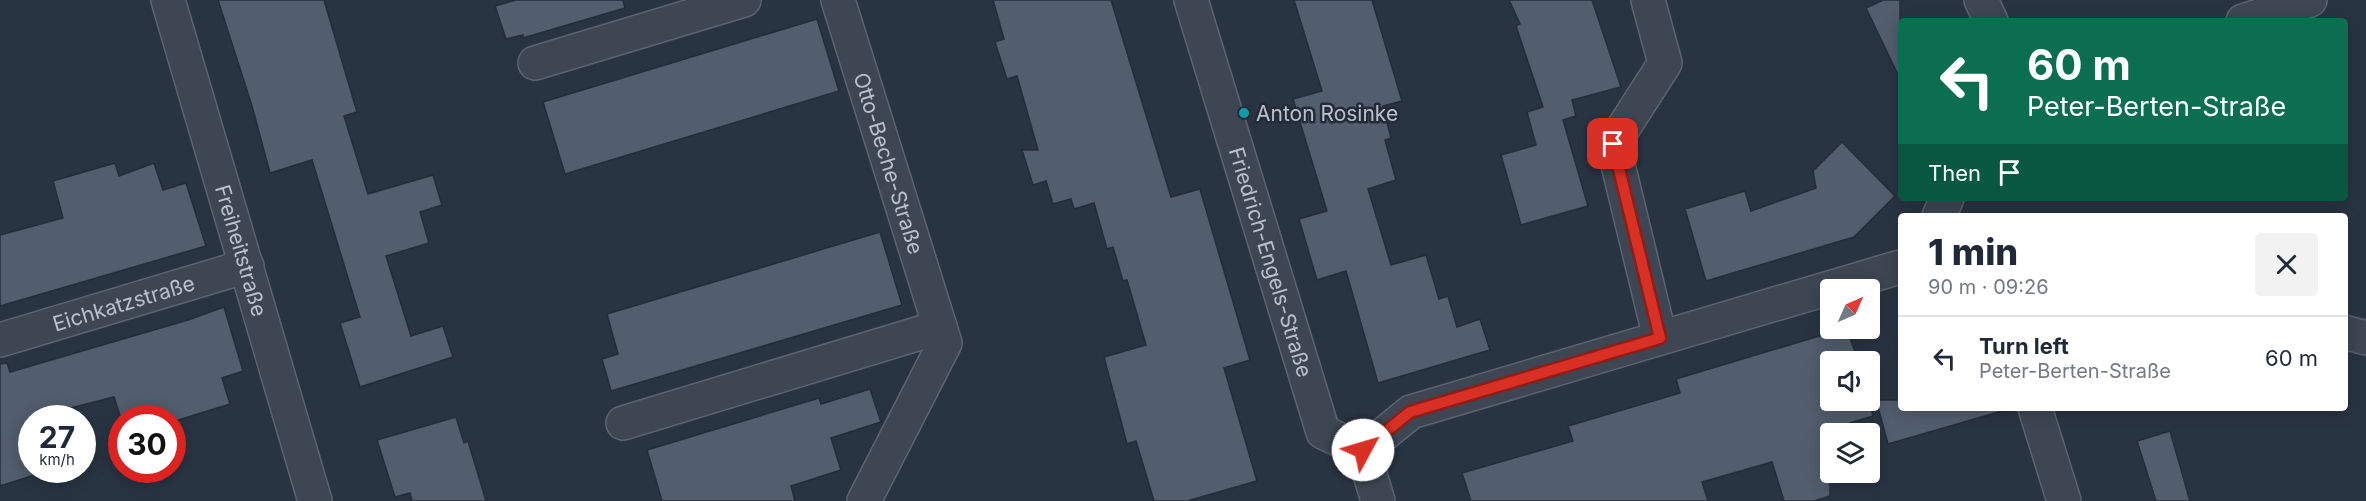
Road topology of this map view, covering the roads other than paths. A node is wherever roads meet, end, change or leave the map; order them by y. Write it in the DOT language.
graph roads {
  1 [pos="168,0"];
  2 [pos="744,0"];
  3 [pos="838,0"];
  4 [pos="1191,0"];
  5 [pos="1648,0"];
  6 [pos="1981,0"];
  7 [pos="2310,0"];
  8 [pos="1990,18"];
  9 [pos="2253,18"];
  10 [pos="535,63"];
  11 [pos="247,266"];
  12 [pos="1898,268"];
  13 [pos="940,327"];
  14 [pos="2348,333"];
  15 [pos="1660,338"];
  16 [pos="2366,338"];
  17 [pos="0,340"];
  18 [pos="2036,411"];
  19 [pos="623,423"];
  20 [pos="1363,450"];
  21 [pos="315,501"];
  22 [pos="864,501"];
  23 [pos="1378,501"];
  24 [pos="2064,501"];
  1 -- 11 [label="street, Freiheitstraße"];
  2 -- 10 [label="street"];
  3 -- 13 [label="street, Otto-Beche-Straße"];
  4 -- 20 [label="street, Friedrich-Engels-Straße"];
  5 -- 15 [label="street"];
  6 -- 8 [label="street"];
  7 -- 9 [label="street"];
  11 -- 17 [label="street, Eichkatzstraße"];
  11 -- 21 [label="street, Freiheitstraße"];
  12 -- 15 [label="street"];
  13 -- 19 [label="street"];
  13 -- 22 [label="street, Otto-Beche-Straße"];
  14 -- 16 [label="street"];
  15 -- 20 [label="street"];
  18 -- 24 [label="street"];
  20 -- 23 [label="street"];
}
